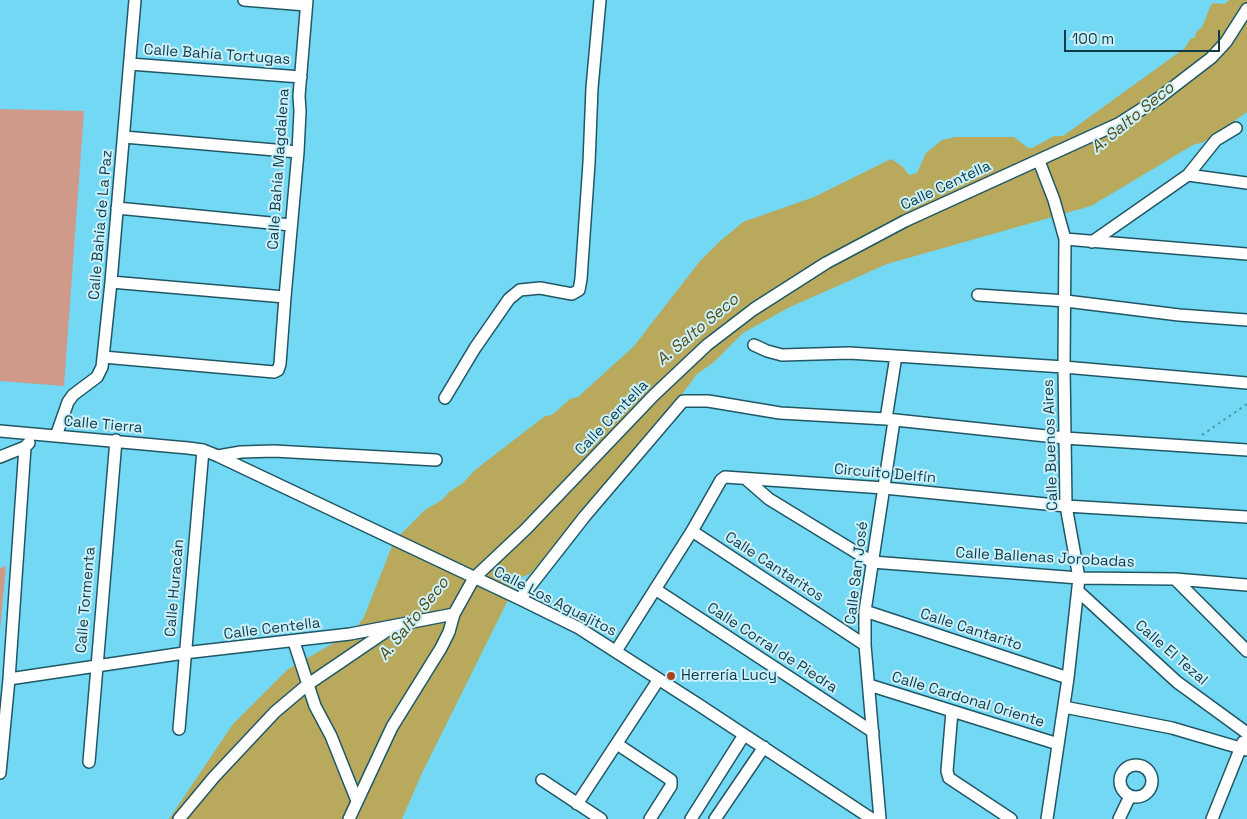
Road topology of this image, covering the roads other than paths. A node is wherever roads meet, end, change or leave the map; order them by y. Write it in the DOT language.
graph roads {
  1 [pos="135,0"];
  2 [pos="244,0"];
  3 [pos="600,0"];
  4 [pos="306,2"];
  5 [pos="1247,9"];
  6 [pos="130,64"];
  7 [pos="301,77"];
  8 [pos="1236,128"];
  9 [pos="124,137"];
  10 [pos="298,152"];
  11 [pos="1038,161"];
  12 [pos="1188,175"];
  13 [pos="1247,183"];
  14 [pos="117,208"];
  15 [pos="291,225"];
  16 [pos="1065,238"];
  17 [pos="1092,242"];
  18 [pos="1247,254"];
  19 [pos="111,282"];
  20 [pos="978,295"];
  21 [pos="284,297"];
  22 [pos="1066,301"];
  23 [pos="1247,320"];
  24 [pos="754,345"];
  25 [pos="896,356"];
  26 [pos="103,357"];
  27 [pos="1064,367"];
  28 [pos="1247,383"];
  29 [pos="445,398"];
  30 [pos="889,420"];
  31 [pos="0,431"];
  32 [pos="38,434"];
  33 [pos="56,436"];
  34 [pos="1065,438"];
  35 [pos="116,440"];
  36 [pos="25,447"];
  37 [pos="203,450"];
  38 [pos="1247,450"];
  39 [pos="218,456"];
  40 [pos="0,457"];
  41 [pos="436,460"];
  42 [pos="746,479"];
  43 [pos="884,488"];
  44 [pos="1066,506"];
  45 [pos="1247,517"];
  46 [pos="692,531"];
  47 [pos="872,562"];
  48 [pos="474,578"];
  49 [pos="1078,578"];
  50 [pos="1175,578"];
  51 [pos="1247,584"];
  52 [pos="655,589"];
  53 [pos="1078,591"];
  54 [pos="520,599"];
  55 [pos="865,611"];
  56 [pos="454,614"];
  57 [pos="394,626"];
  58 [pos="294,642"];
  59 [pos="865,645"];
  60 [pos="616,651"];
  61 [pos="1247,652"];
  62 [pos="184,653"];
  63 [pos="96,665"];
  64 [pos="8,678"];
  65 [pos="1068,678"];
  66 [pos="659,679"];
  67 [pos="307,685"];
  68 [pos="869,685"];
  69 [pos="1064,707"];
  70 [pos="952,711"];
  71 [pos="179,729"];
  72 [pos="873,732"];
  73 [pos="1247,733"];
  74 [pos="744,735"];
  75 [pos="617,744"];
  76 [pos="1058,744"];
  77 [pos="764,747"];
  78 [pos="1244,749"];
  79 [pos="89,762"];
  80 [pos="0,772"];
  81 [pos="542,780"];
  82 [pos="1130,796"];
  83 [pos="357,801"];
  84 [pos="578,804"];
  85 [pos="179,819"];
  86 [pos="349,819"];
  87 [pos="601,819"];
  88 [pos="650,819"];
  89 [pos="691,819"];
  90 [pos="716,819"];
  91 [pos="872,819"];
  92 [pos="880,819"];
  93 [pos="1011,819"];
  94 [pos="1047,819"];
  95 [pos="1120,819"];
  96 [pos="1212,819"];
  1 -- 6 [label="street, Calle Bahía de La Paz"];
  2 -- 4 [label="street"];
  3 -- 29 [label="street"];
  4 -- 7 [label="street, Calle Bahía Magdalena"];
  5 -- 11 [label="street, Calle Centella"];
  6 -- 7 [label="street, Calle Bahía Tortugas"];
  6 -- 9 [label="street, Calle Bahía de La Paz"];
  7 -- 10 [label="street, Calle Bahía Magdalena"];
  8 -- 12 [label="street"];
  9 -- 10 [label="street"];
  9 -- 14 [label="street, Calle Bahía de La Paz"];
  10 -- 15 [label="street, Calle Bahía Magdalena"];
  11 -- 16 [label="street, Calle Buenos Aires"];
  11 -- 48 [label="street, Calle Centella"];
  12 -- 13 [label="street"];
  12 -- 17 [label="street"];
  14 -- 15 [label="street"];
  14 -- 19 [label="street, Calle Bahía de La Paz"];
  15 -- 21 [label="street, Calle Bahía Magdalena"];
  16 -- 17 [label="street"];
  16 -- 22 [label="street, Calle Buenos Aires"];
  17 -- 18 [label="street"];
  19 -- 21 [label="street"];
  19 -- 26 [label="street, Calle Bahía de La Paz"];
  20 -- 22 [label="street"];
  21 -- 26 [label="street, Calle Bahía Magdalena"];
  22 -- 23 [label="street"];
  22 -- 27 [label="street, Calle Buenos Aires"];
  24 -- 25 [label="street"];
  25 -- 27 [label="street"];
  25 -- 30 [label="street, Calle San José"];
  26 -- 33 [label="street, Calle Bahía de La Paz"];
  27 -- 28 [label="street"];
  27 -- 34 [label="street, Calle Buenos Aires"];
  30 -- 34 [label="street"];
  30 -- 43 [label="street, Calle San José"];
  30 -- 54 [label="street"];
  31 -- 32 [label="street, Calle Tierra"];
  32 -- 33 [label="street, Calle Tierra"];
  32 -- 36 [label="street"];
  33 -- 35 [label="street, Calle Tierra"];
  34 -- 38 [label="street"];
  34 -- 44 [label="street, Calle Buenos Aires"];
  35 -- 37 [label="street, Calle Tierra"];
  35 -- 63 [label="street, Calle Tormenta"];
  36 -- 40 [label="street"];
  36 -- 64 [label="street"];
  37 -- 39 [label="street, Calle Los Aguajitos"];
  37 -- 62 [label="street, Calle Huracán"];
  39 -- 41 [label="street"];
  39 -- 48 [label="street, Calle Los Aguajitos"];
  42 -- 43 [label="street, Circuito Delfín"];
  42 -- 46 [label="street, Circuito Delfín"];
  42 -- 47 [label="street"];
  43 -- 44 [label="street, Circuito Delfín"];
  43 -- 47 [label="street, Calle San José"];
  44 -- 45 [label="street, Circuito Delfín"];
  44 -- 49 [label="street, Calle Buenos Aires"];
  46 -- 52 [label="street, Circuito Delfín"];
  46 -- 59 [label="street, Calle Cantaritos"];
  47 -- 49 [label="street, Calle Ballenas Jorobadas"];
  47 -- 55 [label="street, Calle San José"];
  48 -- 54 [label="street, Calle Los Aguajitos"];
  48 -- 56 [label="street, Calle Centella"];
  49 -- 50 [label="street, Calle Ballenas Jorobadas"];
  49 -- 53 [label="street, Calle Buenos Aires"];
  50 -- 51 [label="street, Calle Ballenas Jorobadas"];
  50 -- 61 [label="street"];
  52 -- 60 [label="street, Circuito Delfín"];
  52 -- 72 [label="street, Calle Corral de Piedra"];
  53 -- 65 [label="street, Calle Buenos Aires"];
  53 -- 73 [label="street, Calle El Tezal"];
  54 -- 60 [label="street, Calle Los Aguajitos"];
  55 -- 59 [label="street, Calle San José"];
  55 -- 65 [label="street, Calle Cantarito"];
  56 -- 57 [label="street, Calle Centella"];
  56 -- 83 [label="street"];
  57 -- 58 [label="street, Calle Centella"];
  57 -- 67 [label="street"];
  58 -- 62 [label="street, Calle Centella"];
  58 -- 67 [label="street"];
  59 -- 68 [label="street, Calle San José"];
  60 -- 66 [label="street, Calle Los Aguajitos"];
  62 -- 63 [label="street, Calle Centella"];
  62 -- 71 [label="street, Calle Huracán"];
  63 -- 64 [label="street, Calle Centella"];
  63 -- 79 [label="street, Calle Tormenta"];
  64 -- 80 [label="street"];
  65 -- 69 [label="street, Calle Buenos Aires"];
  66 -- 74 [label="street, Calle Los Aguajitos"];
  66 -- 75 [label="street"];
  67 -- 83 [label="street"];
  67 -- 85 [label="street"];
  68 -- 70 [label="street, Calle Cardonal Oriente"];
  68 -- 72 [label="street, Calle San José"];
  69 -- 76 [label="street, Calle Buenos Aires"];
  69 -- 78 [label="street"];
  70 -- 76 [label="street, Calle Cardonal Oriente"];
  70 -- 93 [label="street"];
  72 -- 92 [label="street, Calle San José"];
  73 -- 78 [label="street"];
  74 -- 77 [label="street, Calle Los Aguajitos"];
  74 -- 89 [label="street"];
  75 -- 84 [label="street"];
  75 -- 88 [label="street"];
  76 -- 94 [label="street, Calle Buenos Aires"];
  77 -- 90 [label="street"];
  77 -- 91 [label="street, Calle Los Aguajitos"];
  78 -- 96 [label="street"];
  81 -- 84 [label="street"];
  82 -- 95 [label="street"];
  83 -- 86 [label="street"];
  84 -- 87 [label="street"];
}
